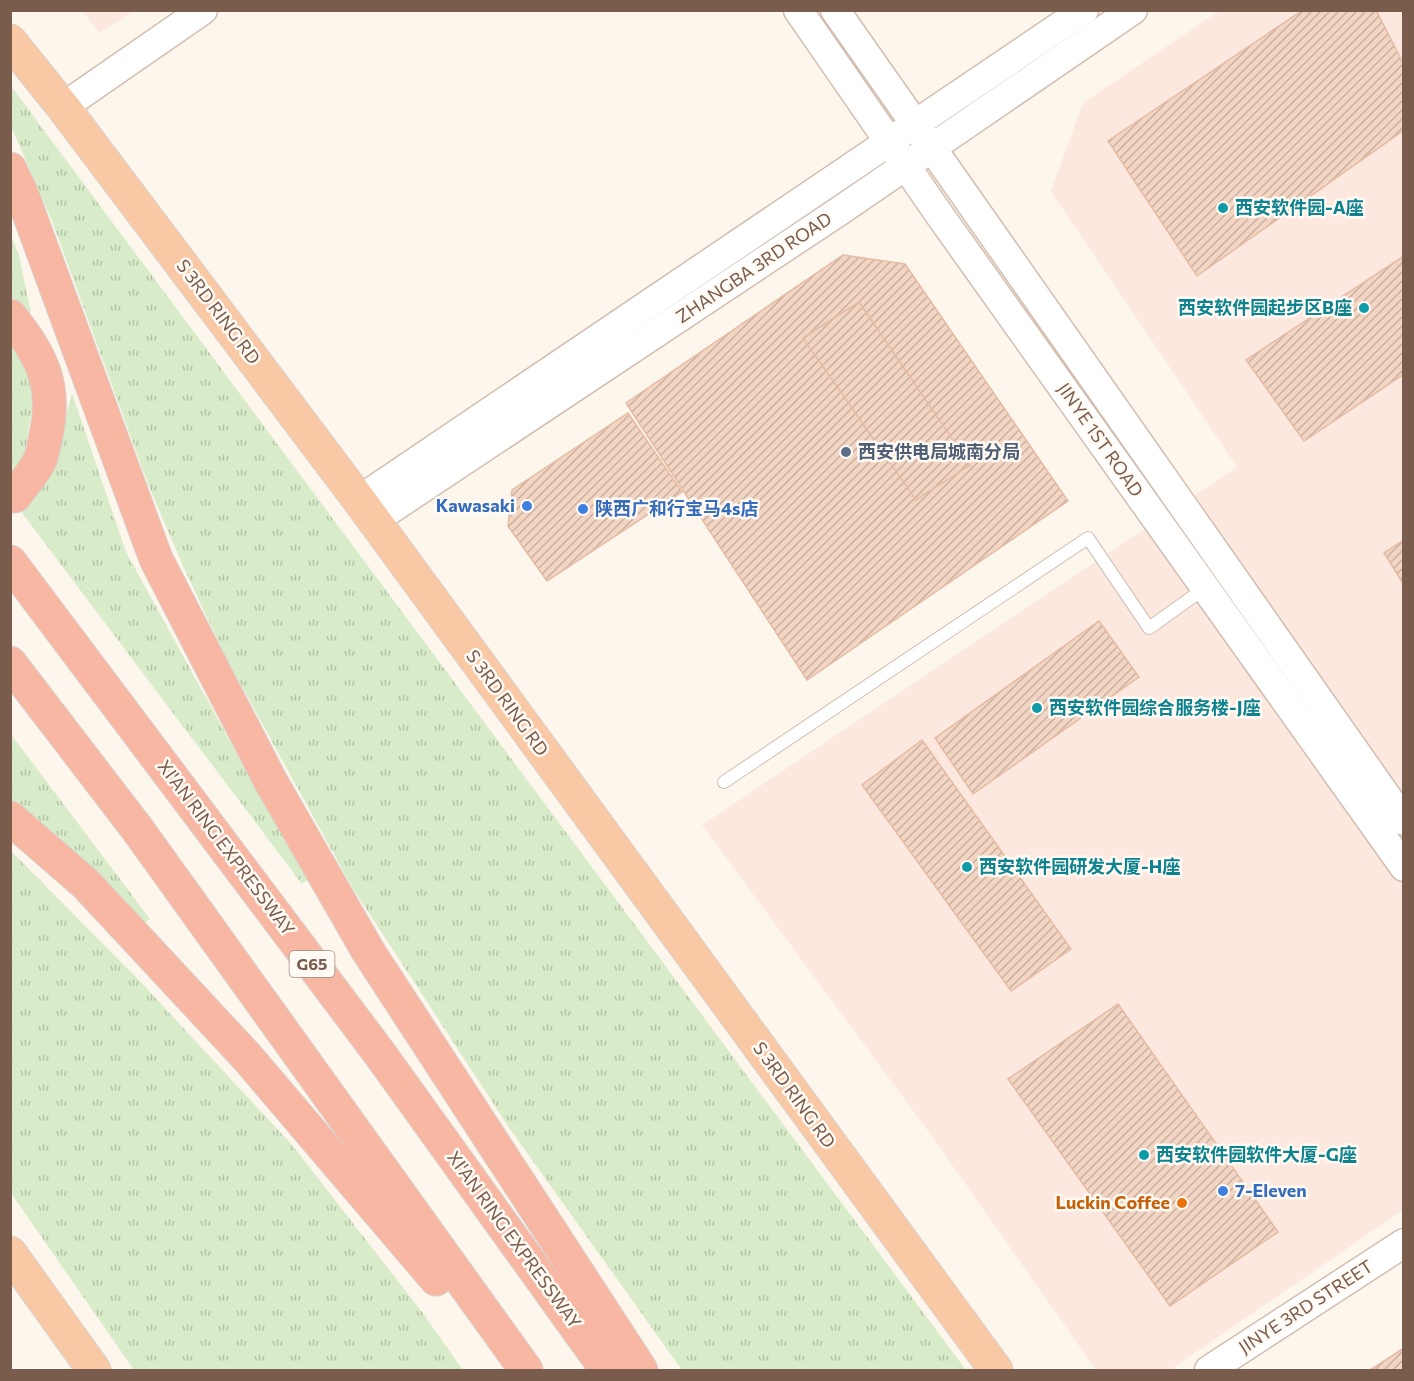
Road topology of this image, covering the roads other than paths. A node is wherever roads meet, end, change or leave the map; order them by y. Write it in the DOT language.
graph roads {
  1 [pos="203,10"];
  2 [pos="798,10"];
  3 [pos="835,10"];
  4 [pos="1084,10"];
  5 [pos="1133,10"];
  6 [pos="10,41"];
  7 [pos="63,107"];
  8 [pos="915,126"];
  9 [pos="890,143"];
  10 [pos="931,149"];
  11 [pos="906,166"];
  12 [pos="10,169"];
  13 [pos="10,316"];
  14 [pos="15,496"];
  15 [pos="366,510"];
  16 [pos="10,562"];
  17 [pos="1205,588"];
  18 [pos="10,663"];
  19 [pos="724,782"];
  20 [pos="10,818"];
  21 [pos="1404,820"];
  22 [pos="1404,867"];
  23 [pos="1404,1243"];
  24 [pos="10,1253"];
  25 [pos="94,1371"];
  26 [pos="513,1371"];
  27 [pos="526,1371"];
  28 [pos="607,1371"];
  29 [pos="641,1371"];
  30 [pos="996,1371"];
  31 [pos="1209,1371"];
  1 -- 7 [label="street"];
  2 -- 9 [label="street, JINYE 1ST ROAD"];
  3 -- 8 [label="street, JINYE 1ST ROAD"];
  4 -- 8 [label="street, ZHANGBA 3RD ROAD"];
  5 -- 10 [label="street, ZHANGBA 3RD ROAD"];
  6 -- 7 [label="highway, S 3RD RING RD"];
  7 -- 15 [label="highway, S 3RD RING RD"];
  8 -- 9 [label="street, ZHANGBA 3RD ROAD"];
  8 -- 10 [label="street, JINYE 1ST ROAD"];
  9 -- 11 [label="street, JINYE 1ST ROAD"];
  9 -- 15 [label="street, ZHANGBA 3RD ROAD"];
  10 -- 11 [label="street, ZHANGBA 3RD ROAD"];
  10 -- 21 [label="street, JINYE 1ST ROAD"];
  11 -- 15 [label="street, ZHANGBA 3RD ROAD"];
  11 -- 17 [label="street, JINYE 1ST ROAD"];
  12 -- 29 [label="highway"];
  13 -- 14 [label="highway"];
  15 -- 30 [label="highway, S 3RD RING RD"];
  16 -- 28 [label="highway, XI'AN RING EXPRESSWAY / G65"];
  17 -- 19 [label="lane"];
  17 -- 22 [label="street, JINYE 1ST ROAD"];
  18 -- 27 [label="highway"];
  20 -- 26 [label="highway"];
  23 -- 31 [label="street, JINYE 3RD STREET"];
  24 -- 25 [label="highway"];
}
